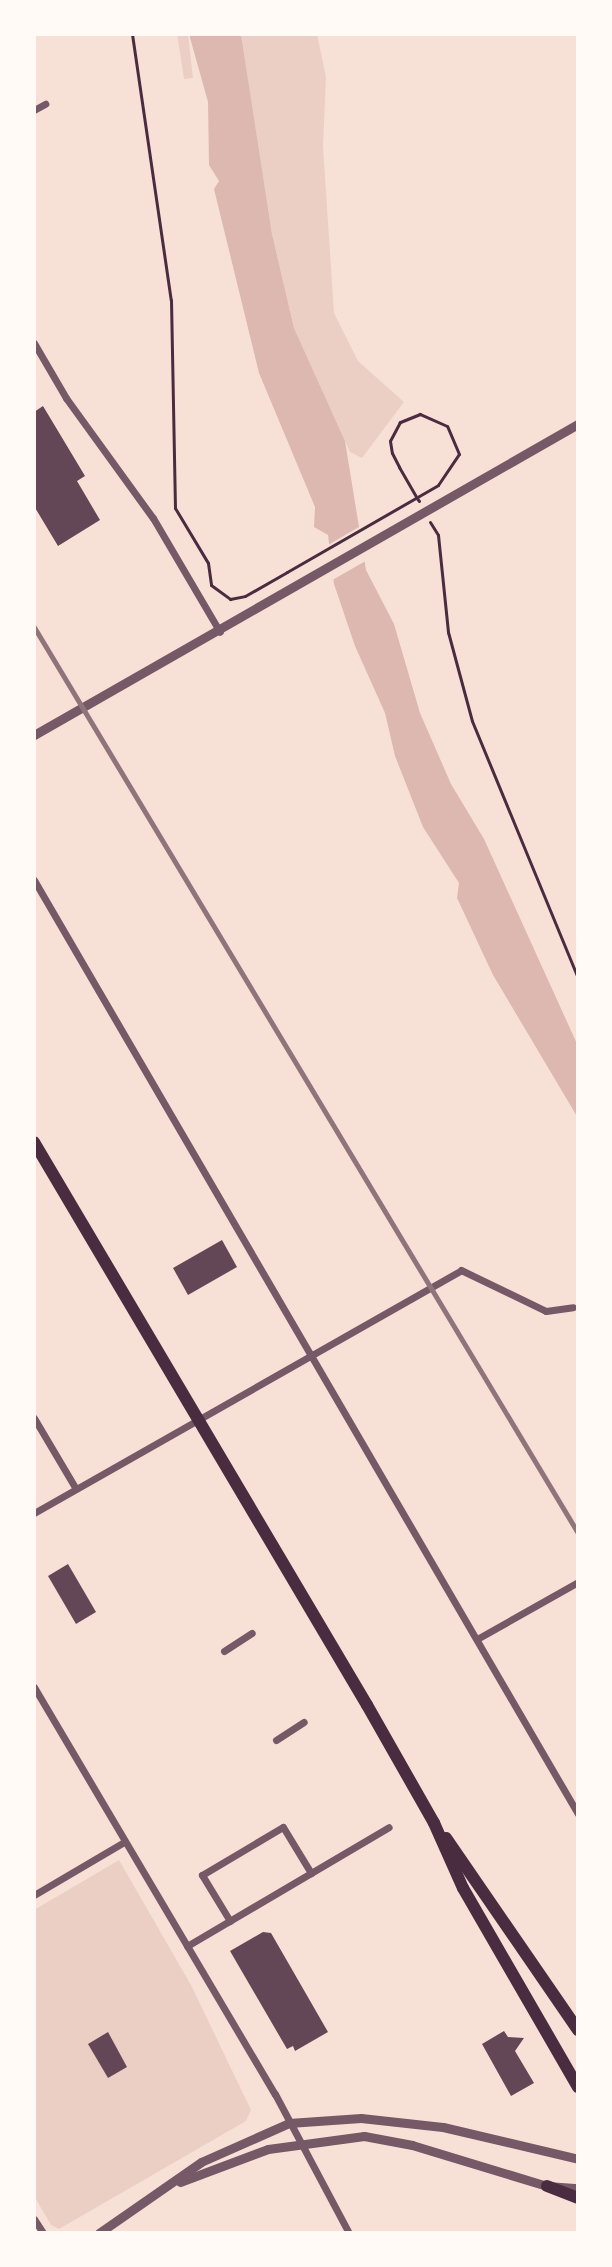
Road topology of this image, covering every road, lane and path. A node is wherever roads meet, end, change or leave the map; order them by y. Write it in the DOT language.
graph roads {
  1 [pos="132,34"];
  2 [pos="45,104"];
  3 [pos="34,110"];
  4 [pos="34,343"];
  5 [pos="578,424"];
  6 [pos="220,632"];
  7 [pos="34,735"];
  8 [pos="34,880"];
  9 [pos="578,978"];
  10 [pos="34,1142"];
  11 [pos="573,1307"];
  12 [pos="309,1354"];
  13 [pos="34,1418"];
  14 [pos="196,1420"];
  15 [pos="76,1489"];
  16 [pos="34,1513"];
  17 [pos="578,1582"];
  18 [pos="252,1633"];
  19 [pos="477,1639"];
  20 [pos="224,1651"];
  21 [pos="34,1687"];
  22 [pos="304,1722"];
  23 [pos="276,1740"];
  24 [pos="578,1814"];
  25 [pos="434,1823"];
  26 [pos="389,1827"];
  27 [pos="124,1842"];
  28 [pos="311,1873"];
  29 [pos="34,1895"];
  30 [pos="230,1921"];
  31 [pos="187,1946"];
  32 [pos="578,2030"];
  33 [pos="578,2087"];
  34 [pos="289,2123"];
  35 [pos="300,2144"];
  36 [pos="578,2159"];
  37 [pos="176,2184"];
  38 [pos="547,2186"];
  39 [pos="578,2188"];
  40 [pos="578,2198"];
  41 [pos="34,2219"];
  42 [pos="43,2233"];
  43 [pos="99,2233"];
  44 [pos="349,2233"];
  1 -- 9 [label="path"];
  2 -- 3 [label="street"];
  4 -- 6 [label="street"];
  5 -- 6 [label="street"];
  6 -- 7 [label="street"];
  8 -- 12 [label="street"];
  10 -- 14 [label="highway"];
  11 -- 12 [label="street"];
  12 -- 14 [label="street"];
  12 -- 19 [label="street"];
  13 -- 15 [label="street"];
  14 -- 15 [label="street"];
  14 -- 25 [label="highway"];
  15 -- 16 [label="street"];
  17 -- 19 [label="street"];
  18 -- 20 [label="street"];
  19 -- 24 [label="street"];
  21 -- 27 [label="street"];
  22 -- 23 [label="street"];
  25 -- 32 [label="highway"];
  25 -- 33 [label="highway"];
  26 -- 28 [label="street"];
  27 -- 29 [label="street"];
  27 -- 31 [label="street"];
  28 -- 30 [label="street"];
  28 -- 30 [label="street"];
  30 -- 31 [label="street"];
  31 -- 34 [label="street"];
  34 -- 35 [label="street"];
  34 -- 36 [label="street"];
  34 -- 37 [label="street"];
  35 -- 37 [label="street"];
  35 -- 38 [label="street"];
  35 -- 44 [label="street"];
  37 -- 43 [label="street"];
  38 -- 39 [label="street"];
  38 -- 40 [label="highway"];
  41 -- 42 [label="street"];
}
